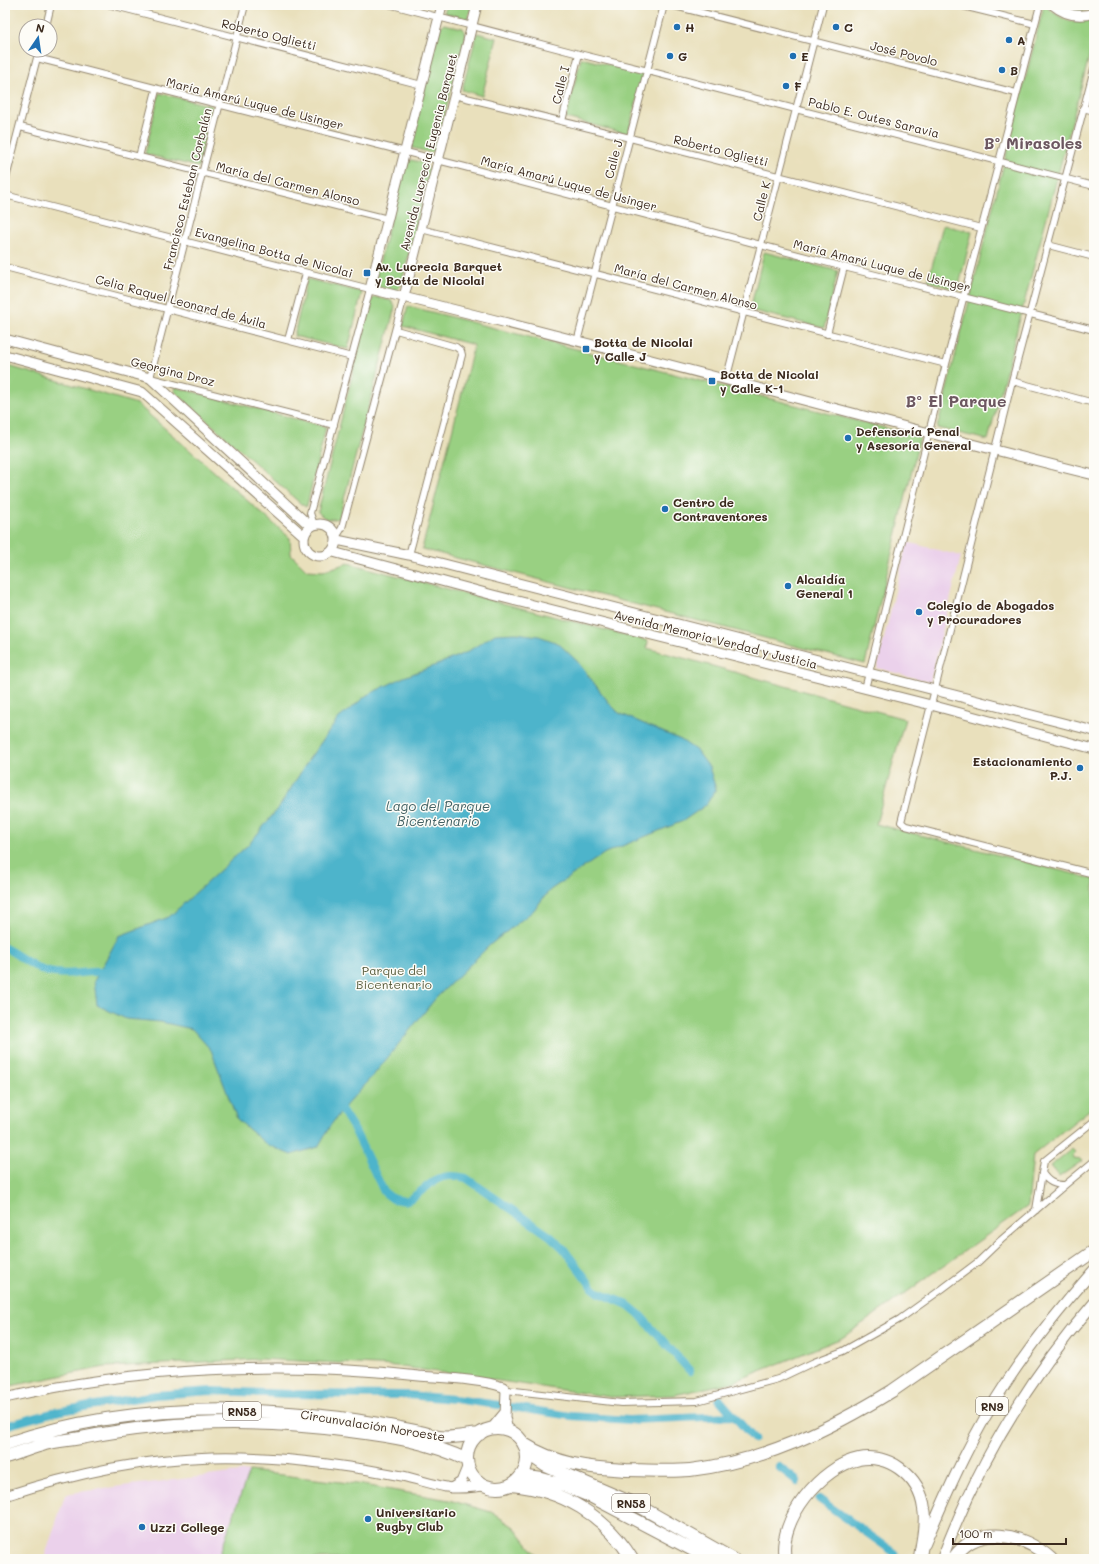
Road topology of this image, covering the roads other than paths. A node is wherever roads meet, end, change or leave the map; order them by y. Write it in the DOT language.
graph roads {
  1 [pos="51,5"];
  2 [pos="111,5"];
  3 [pos="245,5"];
  4 [pos="392,5"];
  5 [pos="442,5"];
  6 [pos="477,5"];
  7 [pos="664,5"];
  8 [pos="671,5"];
  9 [pos="823,5"];
  10 [pos="959,5"];
  11 [pos="1040,5"];
  12 [pos="1053,5"];
  13 [pos="1094,13"];
  14 [pos="439,17"];
  15 [pos="48,18"];
  16 [pos="1035,24"];
  17 [pos="472,26"];
  18 [pos="236,38"];
  19 [pos="814,42"];
  20 [pos="579,54"];
  21 [pos="37,58"];
  22 [pos="1094,69"];
  23 [pos="648,71"];
  24 [pos="422,85"];
  25 [pos="156,90"];
  26 [pos="1016,93"];
  27 [pos="454,95"];
  28 [pos="219,104"];
  29 [pos="1083,108"];
  30 [pos="796,109"];
  31 [pos="1094,111"];
  32 [pos="562,121"];
  33 [pos="20,127"];
  34 [pos="630,138"];
  35 [pos="405,152"];
  36 [pos="139,157"];
  37 [pos="438,160"];
  38 [pos="999,161"];
  39 [pos="202,173"];
  40 [pos="778,176"];
  41 [pos="1065,178"];
  42 [pos="5,182"];
  43 [pos="1094,186"];
  44 [pos="5,195"];
  45 [pos="612,206"];
  46 [pos="388,219"];
  47 [pos="981,228"];
  48 [pos="421,229"];
  49 [pos="185,241"];
  50 [pos="761,245"];
  51 [pos="1048,245"];
  52 [pos="1094,257"];
  53 [pos="5,267"];
  54 [pos="844,267"];
  55 [pos="306,273"];
  56 [pos="595,273"];
  57 [pos="370,290"];
  58 [pos="963,297"];
  59 [pos="404,298"];
  60 [pos="167,309"];
  61 [pos="743,312"];
  62 [pos="1031,313"];
  63 [pos="396,330"];
  64 [pos="1094,330"];
  65 [pos="827,334"];
  66 [pos="5,339"];
  67 [pos="288,340"];
  68 [pos="577,342"];
  69 [pos="5,355"];
  70 [pos="352,358"];
  71 [pos="946,364"];
  72 [pos="150,378"];
  73 [pos="726,380"];
  74 [pos="1012,381"];
  75 [pos="1094,403"];
  76 [pos="334,425"];
  77 [pos="928,434"];
  78 [pos="995,450"];
  79 [pos="1094,475"];
  80 [pos="312,526"];
  81 [pos="304,536"];
  82 [pos="337,538"];
  83 [pos="332,552"];
  84 [pos="409,555"];
  85 [pos="869,673"];
  86 [pos="865,689"];
  87 [pos="935,690"];
  88 [pos="931,705"];
  89 [pos="1094,731"];
  90 [pos="1094,748"];
  91 [pos="1094,874"];
  92 [pos="1094,1121"];
  93 [pos="1094,1161"];
  94 [pos="1042,1172"];
  95 [pos="1065,1185"];
  96 [pos="1036,1210"];
  97 [pos="1094,1251"];
  98 [pos="1094,1270"];
  99 [pos="1094,1303"];
  100 [pos="506,1390"];
  101 [pos="5,1398"];
  102 [pos="505,1412"];
  103 [pos="491,1429"];
  104 [pos="508,1431"];
  105 [pos="480,1434"];
  106 [pos="5,1444"];
  107 [pos="525,1449"];
  108 [pos="5,1457"];
  109 [pos="467,1462"];
  110 [pos="516,1482"];
  111 [pos="485,1486"];
  112 [pos="452,1488"];
  113 [pos="5,1496"];
  114 [pos="920,1558"];
  115 [pos="632,1559"];
  116 [pos="710,1559"];
  117 [pos="733,1559"];
  118 [pos="784,1559"];
  119 [pos="942,1559"];
  120 [pos="953,1559"];
  121 [pos="1051,1559"];
  1 -- 15 [label="street"];
  2 -- 18 [label="street, Roberto Oglietti"];
  3 -- 18 [label="street, Francisco Esteban Corbalán"];
  4 -- 14 [label="street, Pablo E. Outes Saravia"];
  5 -- 14 [label="street, Avenida Lucrecia Eugenia Barquet"];
  6 -- 17 [label="street, Avenida Lucrecia Eugenia Barquet"];
  7 -- 23 [label="street, Calle J"];
  8 -- 19 [label="street, José Povolo"];
  9 -- 19 [label="street, Calle K"];
  10 -- 16 [label="street"];
  11 -- 16 [label="street"];
  12 -- 13 [label="street"];
  14 -- 17 [label="street, Pablo E. Outes Saravia"];
  14 -- 24 [label="street, Avenida Lucrecia Eugenia Barquet"];
  16 -- 26 [label="street"];
  17 -- 20 [label="street, Pablo E. Outes Saravia"];
  17 -- 27 [label="street, Avenida Lucrecia Eugenia Barquet"];
  18 -- 24 [label="street, Roberto Oglietti"];
  18 -- 28 [label="street, Francisco Esteban Corbalán"];
  19 -- 26 [label="street, José Povolo"];
  19 -- 30 [label="street, Calle K"];
  20 -- 23 [label="street, Pablo E. Outes Saravia"];
  20 -- 32 [label="street, Calle I"];
  21 -- 25 [label="street, María Amarú Luque de Usinger"];
  21 -- 33 [label="street"];
  22 -- 29 [label="street"];
  23 -- 30 [label="street, Pablo E. Outes Saravia"];
  23 -- 34 [label="street, Calle J"];
  24 -- 35 [label="street, Avenida Lucrecia Eugenia Barquet"];
  25 -- 28 [label="street, María Amarú Luque de Usinger"];
  25 -- 36 [label="street"];
  26 -- 38 [label="street"];
  27 -- 32 [label="street, Roberto Oglietti"];
  27 -- 37 [label="street, Avenida Lucrecia Eugenia Barquet"];
  28 -- 35 [label="street, María Amarú Luque de Usinger"];
  28 -- 39 [label="street, Francisco Esteban Corbalán"];
  29 -- 31 [label="street"];
  29 -- 41 [label="street"];
  30 -- 38 [label="street, Pablo E. Outes Saravia"];
  30 -- 40 [label="street, Calle K"];
  32 -- 34 [label="street, Roberto Oglietti"];
  33 -- 36 [label="street, María del Carmen Alonso"];
  33 -- 42 [label="street"];
  34 -- 40 [label="street, Roberto Oglietti"];
  34 -- 45 [label="street, Calle J"];
  35 -- 37 [label="street, María Amarú Luque de Usinger"];
  35 -- 46 [label="street, Avenida Lucrecia Eugenia Barquet"];
  36 -- 39 [label="street, María del Carmen Alonso"];
  37 -- 45 [label="street, María Amarú Luque de Usinger"];
  37 -- 48 [label="street, Avenida Lucrecia Eugenia Barquet"];
  38 -- 41 [label="street, Pablo E. Outes Saravia"];
  38 -- 47 [label="street"];
  39 -- 46 [label="street, María del Carmen Alonso"];
  39 -- 49 [label="street, Francisco Esteban Corbalán"];
  40 -- 47 [label="street, Roberto Oglietti"];
  40 -- 50 [label="street, Calle K"];
  41 -- 43 [label="street, Pablo E. Outes Saravia"];
  41 -- 51 [label="street"];
  44 -- 49 [label="street, Evangelina Botta de Nicolai"];
  45 -- 50 [label="street, María Amarú Luque de Usinger"];
  45 -- 56 [label="street, Calle J"];
  46 -- 57 [label="street, Avenida Lucrecia Eugenia Barquet"];
  47 -- 58 [label="street"];
  48 -- 56 [label="street, María del Carmen Alonso"];
  48 -- 59 [label="street, Avenida Lucrecia Eugenia Barquet"];
  49 -- 55 [label="street, Evangelina Botta de Nicolai"];
  49 -- 60 [label="street, Francisco Esteban Corbalán"];
  50 -- 54 [label="street, María Amarú Luque de Usinger"];
  50 -- 61 [label="street, Calle K"];
  51 -- 52 [label="street"];
  51 -- 62 [label="street"];
  53 -- 60 [label="street, Celia Raquel Leonard de Ávila"];
  54 -- 58 [label="street, María Amarú Luque de Usinger"];
  54 -- 65 [label="street"];
  55 -- 57 [label="street, Evangelina Botta de Nicolai"];
  55 -- 67 [label="street"];
  56 -- 61 [label="street, María del Carmen Alonso"];
  56 -- 68 [label="street, Calle J"];
  57 -- 59 [label="street, Evangelina Botta de Nicolai"];
  57 -- 70 [label="street, Avenida Lucrecia Eugenia Barquet"];
  58 -- 62 [label="street, María Amarú Luque de Usinger"];
  58 -- 71 [label="street"];
  59 -- 63 [label="street, Avenida Lucrecia Eugenia Barquet"];
  59 -- 68 [label="street, Evangelina Botta de Nicolai"];
  60 -- 67 [label="street, Celia Raquel Leonard de Ávila"];
  60 -- 72 [label="street, Francisco Esteban Corbalán"];
  61 -- 65 [label="street, María del Carmen Alonso"];
  61 -- 73 [label="street, Calle K"];
  62 -- 64 [label="street, María Amarú Luque de Usinger"];
  62 -- 74 [label="street"];
  63 -- 82 [label="street, Avenida Lucrecia Eugenia Barquet"];
  63 -- 84 [label="street"];
  65 -- 71 [label="street, María del Carmen Alonso"];
  66 -- 72 [label="street, Georgina Droz"];
  67 -- 70 [label="street, Celia Raquel Leonard de Ávila"];
  68 -- 73 [label="street, Evangelina Botta de Nicolai"];
  69 -- 81 [label="street, Avenida Memoria Verdad y Justicia"];
  70 -- 76 [label="street, Avenida Lucrecia Eugenia Barquet"];
  71 -- 77 [label="street"];
  72 -- 76 [label="street, Georgina Droz"];
  72 -- 80 [label="street, Avenida Memoria Verdad y Justicia"];
  73 -- 77 [label="street, Evangelina Botta de Nicolai"];
  74 -- 75 [label="street"];
  74 -- 78 [label="street"];
  76 -- 80 [label="street, Avenida Lucrecia Eugenia Barquet"];
  77 -- 78 [label="street, Evangelina Botta de Nicolai"];
  77 -- 85 [label="street"];
  78 -- 79 [label="street, Evangelina Botta de Nicolai"];
  78 -- 87 [label="street"];
  80 -- 81 [label="street"];
  80 -- 82 [label="street, Avenida Memoria Verdad y Justicia"];
  81 -- 83 [label="street, Avenida Memoria Verdad y Justicia"];
  82 -- 83 [label="street"];
  82 -- 84 [label="street, Avenida Memoria Verdad y Justicia"];
  83 -- 86 [label="street, Avenida Memoria Verdad y Justicia"];
  84 -- 85 [label="street, Avenida Memoria Verdad y Justicia"];
  85 -- 86 [label="street"];
  85 -- 87 [label="street, Avenida Memoria Verdad y Justicia"];
  86 -- 88 [label="street, Avenida Memoria Verdad y Justicia"];
  87 -- 88 [label="street"];
  87 -- 89 [label="street, Avenida Memoria Verdad y Justicia"];
  88 -- 90 [label="street, Avenida Memoria Verdad y Justicia"];
  88 -- 91 [label="street"];
  92 -- 94 [label="street"];
  93 -- 95 [label="street"];
  94 -- 95 [label="street"];
  94 -- 96 [label="street"];
  95 -- 96 [label="street"];
  96 -- 100 [label="street"];
  97 -- 107 [label="highway"];
  98 -- 114 [label="main road, RN9"];
  99 -- 119 [label="main road, RN9"];
  100 -- 101 [label="street"];
  100 -- 102 [label="street"];
  102 -- 103 [label="street"];
  102 -- 104 [label="street"];
  103 -- 104 [label="highway"];
  103 -- 105 [label="highway, RN58"];
  104 -- 107 [label="highway, RN58"];
  105 -- 106 [label="highway, Circunvalación Noroeste / RN58"];
  105 -- 109 [label="highway, RN58"];
  107 -- 110 [label="highway"];
  107 -- 117 [label="highway, RN58"];
  108 -- 109 [label="highway, Circunvalación Noroeste / RN58"];
  109 -- 111 [label="highway"];
  109 -- 112 [label="street"];
  110 -- 111 [label="highway, RN58"];
  110 -- 115 [label="highway"];
  110 -- 116 [label="highway, RN58"];
  111 -- 112 [label="street"];
  112 -- 113 [label="street"];
  114 -- 118 [label="highway"];
  120 -- 121 [label="highway"];
}
